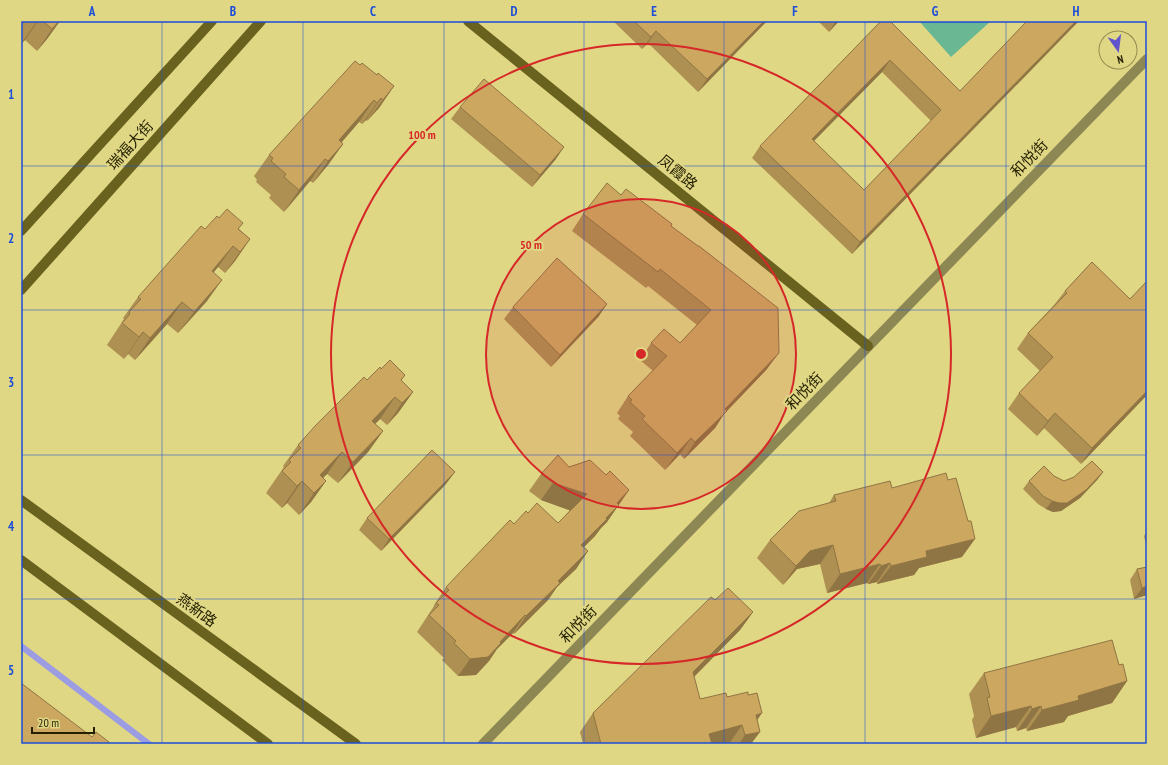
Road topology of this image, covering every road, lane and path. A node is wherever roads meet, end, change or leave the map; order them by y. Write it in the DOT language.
graph roads {
  1 [pos="212,21"];
  2 [pos="261,21"];
  3 [pos="468,21"];
  4 [pos="1147,59"];
  5 [pos="21,231"];
  6 [pos="21,290"];
  7 [pos="868,346"];
  8 [pos="21,500"];
  9 [pos="21,560"];
  10 [pos="268,744"];
  11 [pos="356,744"];
  12 [pos="483,744"];
  1 -- 5 [label="street, 瑞福大街"];
  2 -- 6 [label="street, 瑞福大街"];
  3 -- 7 [label="street, 凤霞路"];
  4 -- 7 [label="street, 和悦街"];
  7 -- 12 [label="street, 和悦街"];
  8 -- 11 [label="street, 燕新路"];
  9 -- 10 [label="street"];
}
